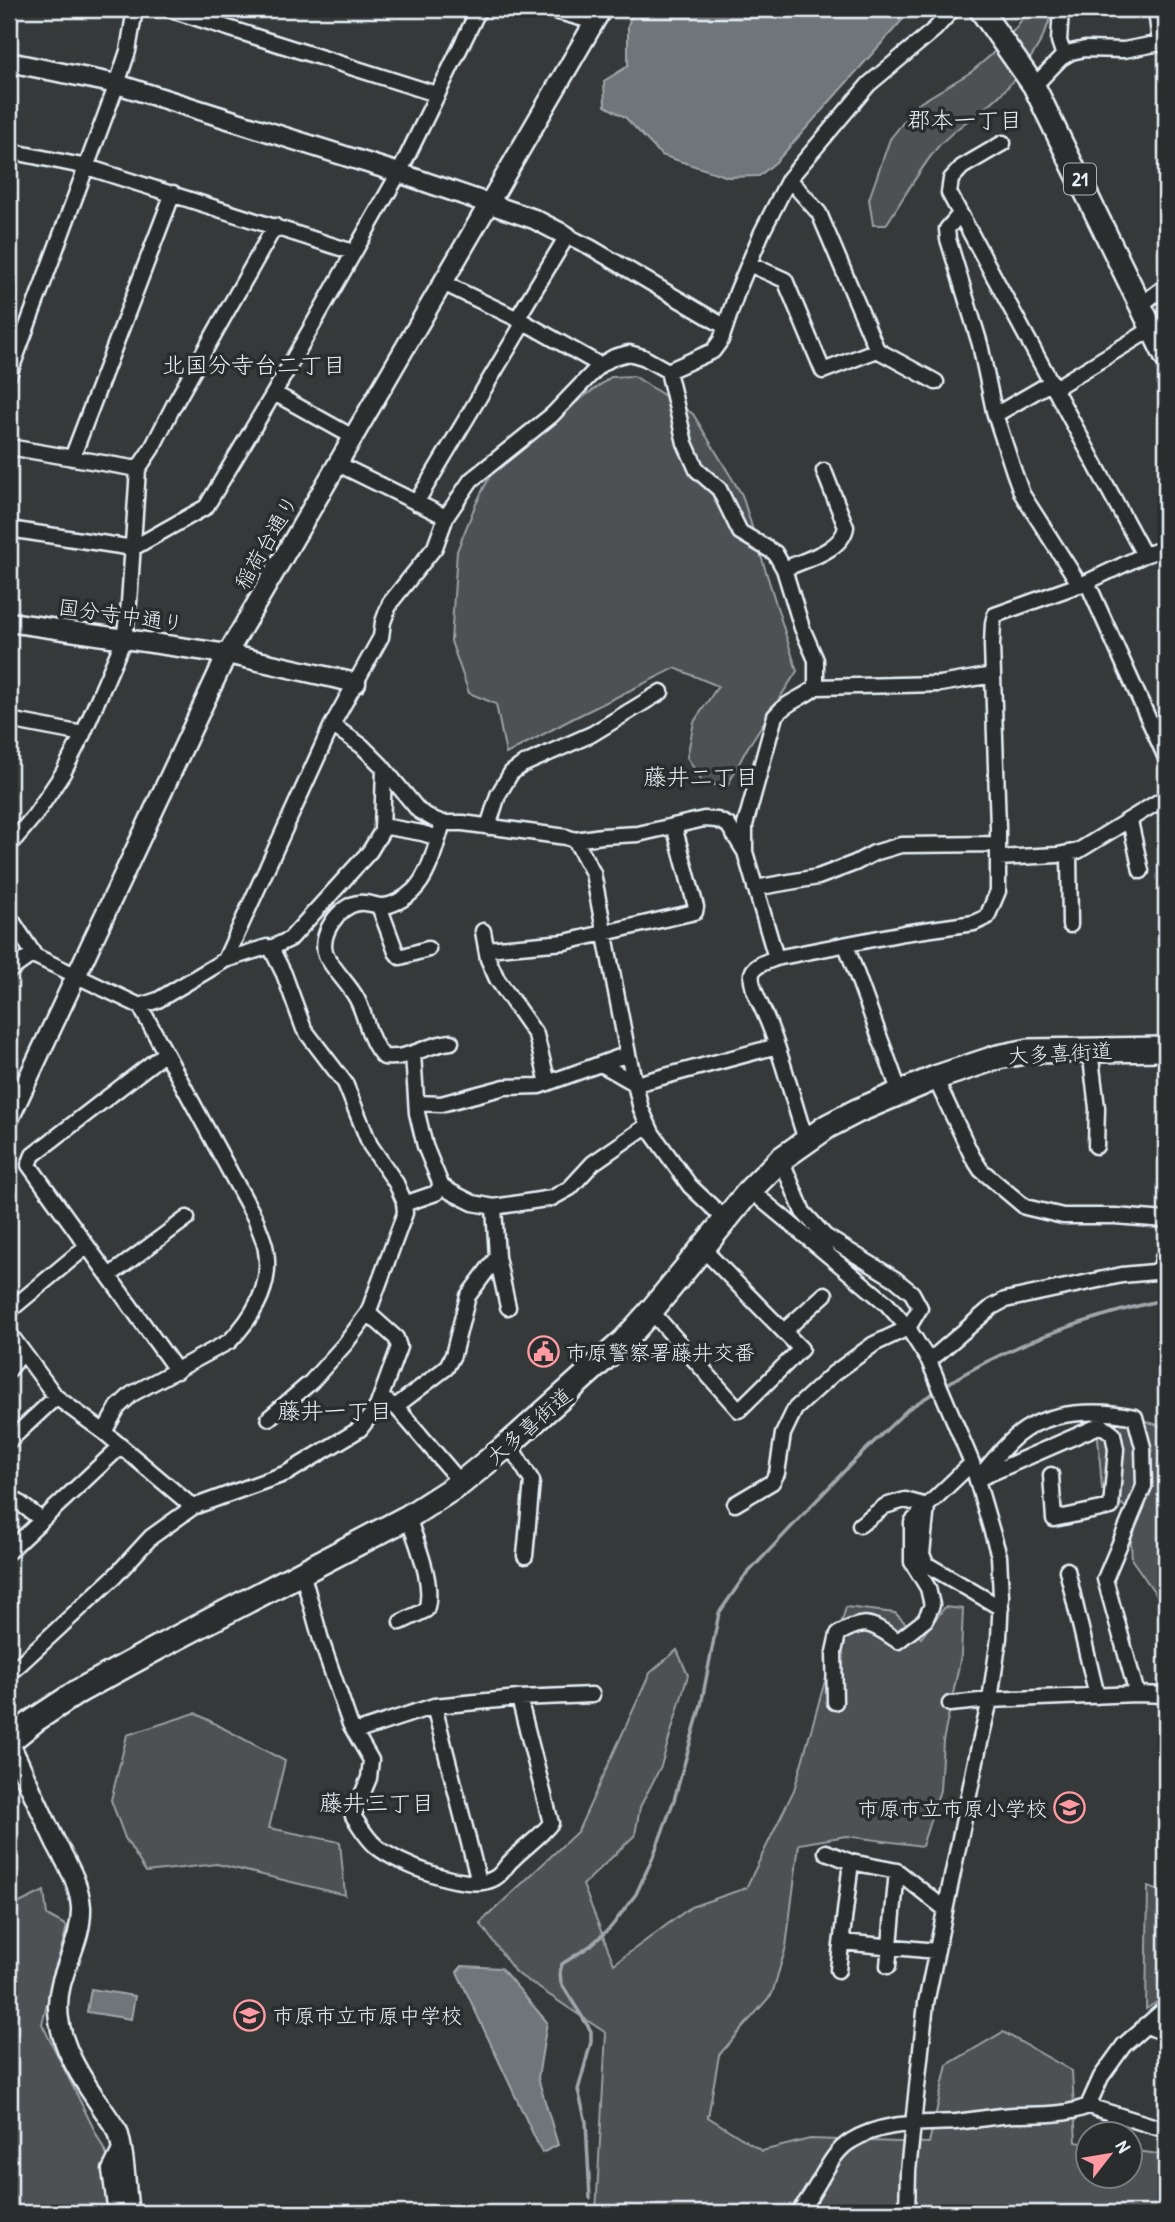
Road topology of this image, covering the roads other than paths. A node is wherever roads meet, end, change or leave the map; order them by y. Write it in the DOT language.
graph roads {
  1 [pos="135,9"];
  2 [pos="168,9"];
  3 [pos="479,9"];
  4 [pos="548,9"];
  5 [pos="953,9"];
  6 [pos="980,9"];
  7 [pos="1061,9"];
  8 [pos="1156,9"];
  9 [pos="598,15"];
  10 [pos="1163,43"];
  11 [pos="1065,56"];
  12 [pos="9,62"];
  13 [pos="117,84"];
  14 [pos="1034,86"];
  15 [pos="436,94"];
  16 [pos="1003,142"];
  17 [pos="9,151"];
  18 [pos="87,167"];
  19 [pos="399,173"];
  20 [pos="789,179"];
  21 [pos="173,193"];
  22 [pos="488,205"];
  23 [pos="960,214"];
  24 [pos="275,226"];
  25 [pos="567,236"];
  26 [pos="353,252"];
  27 [pos="748,264"];
  28 [pos="443,282"];
  29 [pos="1166,286"];
  30 [pos="1142,304"];
  31 [pos="520,320"];
  32 [pos="724,326"];
  33 [pos="1153,328"];
  34 [pos="877,350"];
  35 [pos="1166,358"];
  36 [pos="600,365"];
  37 [pos="668,371"];
  38 [pos="9,375"];
  39 [pos="936,382"];
  40 [pos="1054,385"];
  41 [pos="274,393"];
  42 [pos="995,415"];
  43 [pos="354,437"];
  44 [pos="9,447"];
  45 [pos="72,458"];
  46 [pos="338,464"];
  47 [pos="138,469"];
  48 [pos="824,471"];
  49 [pos="416,503"];
  50 [pos="446,517"];
  51 [pos="9,529"];
  52 [pos="133,548"];
  53 [pos="1166,548"];
  54 [pos="1144,555"];
  55 [pos="785,569"];
  56 [pos="1083,583"];
  57 [pos="9,622"];
  58 [pos="124,639"];
  59 [pos="226,654"];
  60 [pos="993,675"];
  61 [pos="356,683"];
  62 [pos="816,687"];
  63 [pos="661,692"];
  64 [pos="9,720"];
  65 [pos="332,725"];
  66 [pos="83,734"];
  67 [pos="1166,758"];
  68 [pos="384,769"];
  69 [pos="1166,797"];
  70 [pos="1130,821"];
  71 [pos="443,823"];
  72 [pos="382,826"];
  73 [pos="674,826"];
  74 [pos="488,827"];
  75 [pos="438,838"];
  76 [pos="575,840"];
  77 [pos="9,846"];
  78 [pos="998,851"];
  79 [pos="745,852"];
  80 [pos="1069,853"];
  81 [pos="1141,871"];
  82 [pos="755,888"];
  83 [pos="379,906"];
  84 [pos="9,916"];
  85 [pos="1070,925"];
  86 [pos="483,931"];
  87 [pos="604,933"];
  88 [pos="846,945"];
  89 [pos="271,948"];
  90 [pos="428,949"];
  91 [pos="486,949"];
  92 [pos="33,954"];
  93 [pos="776,958"];
  94 [pos="225,960"];
  95 [pos="9,971"];
  96 [pos="76,977"];
  97 [pos="139,1006"];
  98 [pos="451,1042"];
  99 [pos="777,1046"];
  100 [pos="1166,1049"];
  101 [pos="1090,1050"];
  102 [pos="165,1053"];
  103 [pos="413,1054"];
  104 [pos="628,1054"];
  105 [pos="601,1065"];
  106 [pos="936,1078"];
  107 [pos="548,1083"];
  108 [pos="636,1084"];
  109 [pos="900,1093"];
  110 [pos="417,1103"];
  111 [pos="11,1110"];
  112 [pos="648,1125"];
  113 [pos="806,1140"];
  114 [pos="1096,1146"];
  115 [pos="781,1159"];
  116 [pos="441,1185"];
  117 [pos="750,1190"];
  118 [pos="404,1204"];
  119 [pos="494,1207"];
  120 [pos="187,1218"];
  121 [pos="725,1219"];
  122 [pos="1166,1220"];
  123 [pos="88,1246"];
  124 [pos="702,1248"];
  125 [pos="1166,1254"];
  126 [pos="497,1257"];
  127 [pos="109,1276"];
  128 [pos="825,1294"];
  129 [pos="508,1307"];
  130 [pos="9,1311"];
  131 [pos="651,1311"];
  132 [pos="368,1312"];
  133 [pos="908,1328"];
  134 [pos="784,1331"];
  135 [pos="9,1333"];
  136 [pos="23,1352"];
  137 [pos="929,1360"];
  138 [pos="9,1370"];
  139 [pos="177,1371"];
  140 [pos="56,1397"];
  141 [pos="381,1397"];
  142 [pos="395,1407"];
  143 [pos="269,1418"];
  144 [pos="104,1433"];
  145 [pos="9,1441"];
  146 [pos="509,1444"];
  147 [pos="120,1447"];
  148 [pos="972,1463"];
  149 [pos="1051,1475"];
  150 [pos="978,1478"];
  151 [pos="461,1483"];
  152 [pos="9,1495"];
  153 [pos="735,1504"];
  154 [pos="927,1506"];
  155 [pos="193,1507"];
  156 [pos="408,1517"];
  157 [pos="42,1520"];
  158 [pos="860,1525"];
  159 [pos="9,1551"];
  160 [pos="525,1556"];
  161 [pos="1067,1570"];
  162 [pos="302,1572"];
  163 [pos="1001,1608"];
  164 [pos="401,1622"];
  165 [pos="9,1674"];
  166 [pos="1137,1694"];
  167 [pos="592,1695"];
  168 [pos="1097,1696"];
  169 [pos="1166,1696"];
  170 [pos="519,1698"];
  171 [pos="990,1700"];
  172 [pos="835,1702"];
  173 [pos="950,1704"];
  174 [pos="434,1706"];
  175 [pos="355,1732"];
  176 [pos="9,1742"];
  177 [pos="826,1852"];
  178 [pos="851,1863"];
  179 [pos="897,1871"];
  180 [pos="479,1882"];
  181 [pos="945,1909"];
  182 [pos="842,1942"];
  183 [pos="890,1946"];
  184 [pos="936,1951"];
  185 [pos="888,1966"];
  186 [pos="838,1970"];
  187 [pos="1166,2008"];
  188 [pos="1145,2025"];
  189 [pos="1166,2035"];
  190 [pos="1088,2106"];
  191 [pos="913,2123"];
  192 [pos="1166,2130"];
  193 [pos="122,2146"];
  194 [pos="116,2213"];
  195 [pos="129,2213"];
  196 [pos="797,2213"];
  197 [pos="907,2213"];
  1 -- 13 [label="street"];
  2 -- 15 [label="street"];
  3 -- 15 [label="street"];
  4 -- 9 [label="street"];
  5 -- 20 [label="street"];
  6 -- 14 [label="main road, 21"];
  7 -- 11 [label="street"];
  8 -- 10 [label="street"];
  9 -- 22 [label="street, 稲荷台通り"];
  10 -- 11 [label="street"];
  11 -- 14 [label="street"];
  12 -- 13 [label="street"];
  13 -- 18 [label="street"];
  13 -- 19 [label="street"];
  14 -- 30 [label="main road, 21"];
  15 -- 19 [label="street"];
  16 -- 23 [label="street"];
  17 -- 18 [label="street"];
  18 -- 21 [label="street"];
  18 -- 38 [label="street"];
  19 -- 22 [label="street"];
  19 -- 26 [label="street"];
  20 -- 27 [label="street"];
  20 -- 34 [label="street"];
  21 -- 24 [label="street"];
  21 -- 45 [label="street"];
  22 -- 25 [label="street"];
  22 -- 28 [label="street, 稲荷台通り"];
  23 -- 40 [label="street"];
  23 -- 42 [label="street"];
  24 -- 26 [label="street"];
  24 -- 47 [label="street"];
  25 -- 31 [label="street"];
  25 -- 32 [label="street"];
  26 -- 41 [label="street"];
  27 -- 32 [label="street"];
  27 -- 34 [label="street"];
  28 -- 31 [label="street"];
  28 -- 43 [label="street, 稲荷台通り"];
  29 -- 30 [label="street"];
  30 -- 33 [label="main road, 21"];
  31 -- 36 [label="street"];
  31 -- 49 [label="street"];
  32 -- 37 [label="street"];
  33 -- 35 [label="main road, 21"];
  33 -- 40 [label="street"];
  34 -- 39 [label="street"];
  36 -- 37 [label="street"];
  36 -- 50 [label="street"];
  37 -- 55 [label="street"];
  40 -- 42 [label="street"];
  40 -- 54 [label="street"];
  41 -- 43 [label="street"];
  41 -- 52 [label="street"];
  42 -- 56 [label="street"];
  43 -- 46 [label="street, 稲荷台通り"];
  44 -- 45 [label="street"];
  45 -- 47 [label="street"];
  46 -- 49 [label="street"];
  46 -- 59 [label="street, 稲荷台通り"];
  47 -- 52 [label="street"];
  48 -- 55 [label="street"];
  49 -- 50 [label="street"];
  50 -- 61 [label="street"];
  51 -- 52 [label="street"];
  52 -- 58 [label="street"];
  53 -- 54 [label="street"];
  54 -- 56 [label="street"];
  55 -- 62 [label="street"];
  56 -- 60 [label="street"];
  56 -- 67 [label="street"];
  57 -- 58 [label="street, 国分寺中通り"];
  58 -- 59 [label="street, 国分寺中通り"];
  58 -- 66 [label="street"];
  59 -- 61 [label="street, 国分寺中通り"];
  59 -- 96 [label="street, 稲荷台通り"];
  60 -- 62 [label="street"];
  60 -- 78 [label="street"];
  61 -- 65 [label="street"];
  62 -- 79 [label="street"];
  63 -- 74 [label="street"];
  64 -- 66 [label="street"];
  65 -- 68 [label="street"];
  65 -- 94 [label="street"];
  66 -- 77 [label="street"];
  68 -- 71 [label="street"];
  68 -- 72 [label="street"];
  69 -- 70 [label="street"];
  70 -- 80 [label="street"];
  70 -- 81 [label="street"];
  71 -- 74 [label="street"];
  71 -- 75 [label="street"];
  72 -- 75 [label="street"];
  72 -- 89 [label="street"];
  73 -- 76 [label="street"];
  73 -- 79 [label="street"];
  73 -- 87 [label="street"];
  74 -- 76 [label="street"];
  75 -- 83 [label="street"];
  76 -- 87 [label="street"];
  78 -- 80 [label="street"];
  78 -- 82 [label="street"];
  78 -- 88 [label="street"];
  79 -- 82 [label="street"];
  80 -- 85 [label="street"];
  82 -- 93 [label="street"];
  83 -- 90 [label="street"];
  83 -- 103 [label="street"];
  84 -- 92 [label="street"];
  86 -- 91 [label="street"];
  87 -- 91 [label="street"];
  87 -- 104 [label="street"];
  88 -- 93 [label="street"];
  88 -- 109 [label="street"];
  89 -- 94 [label="street"];
  89 -- 118 [label="street"];
  91 -- 107 [label="street"];
  92 -- 95 [label="street"];
  92 -- 96 [label="street"];
  93 -- 99 [label="street"];
  94 -- 97 [label="street"];
  96 -- 97 [label="street"];
  96 -- 111 [label="street, 稲荷台通り"];
  97 -- 102 [label="street"];
  98 -- 103 [label="street"];
  99 -- 108 [label="street"];
  99 -- 113 [label="street"];
  100 -- 101 [label="highway, 大多喜街道"];
  101 -- 106 [label="highway, 大多喜街道"];
  101 -- 114 [label="street"];
  102 -- 123 [label="street"];
  102 -- 139 [label="street"];
  103 -- 110 [label="street"];
  104 -- 105 [label="street"];
  104 -- 108 [label="street"];
  105 -- 107 [label="street"];
  105 -- 108 [label="street"];
  106 -- 109 [label="highway, 大多喜街道"];
  106 -- 122 [label="street"];
  107 -- 110 [label="street"];
  108 -- 112 [label="street"];
  109 -- 113 [label="highway, 大多喜街道"];
  110 -- 116 [label="street"];
  112 -- 119 [label="street"];
  112 -- 121 [label="street"];
  113 -- 115 [label="highway, 大多喜街道"];
  115 -- 117 [label="highway, 大多喜街道"];
  115 -- 133 [label="street"];
  116 -- 118 [label="street"];
  116 -- 119 [label="street"];
  117 -- 121 [label="highway, 大多喜街道"];
  117 -- 133 [label="street"];
  118 -- 132 [label="street"];
  119 -- 126 [label="street"];
  120 -- 127 [label="street"];
  121 -- 124 [label="highway, 大多喜街道"];
  123 -- 127 [label="street"];
  123 -- 130 [label="street"];
  124 -- 131 [label="highway, 大多喜街道"];
  124 -- 134 [label="street"];
  125 -- 137 [label="street"];
  126 -- 129 [label="street"];
  126 -- 142 [label="street"];
  127 -- 139 [label="street"];
  128 -- 134 [label="street"];
  131 -- 134 [label="street"];
  131 -- 146 [label="highway, 大多喜街道"];
  132 -- 141 [label="street"];
  132 -- 143 [label="street"];
  133 -- 137 [label="street"];
  133 -- 153 [label="street"];
  135 -- 136 [label="street"];
  136 -- 138 [label="street"];
  136 -- 140 [label="street"];
  137 -- 148 [label="street"];
  139 -- 144 [label="street"];
  140 -- 144 [label="street"];
  140 -- 145 [label="street"];
  141 -- 142 [label="street"];
  141 -- 155 [label="street"];
  142 -- 151 [label="street"];
  144 -- 147 [label="street"];
  146 -- 151 [label="highway, 大多喜街道"];
  146 -- 160 [label="street"];
  147 -- 155 [label="street"];
  147 -- 157 [label="street"];
  148 -- 150 [label="street"];
  148 -- 154 [label="street"];
  149 -- 150 [label="street"];
  150 -- 163 [label="street"];
  150 -- 166 [label="street"];
  151 -- 156 [label="highway, 大多喜街道"];
  152 -- 157 [label="street"];
  154 -- 158 [label="street"];
  154 -- 163 [label="street"];
  154 -- 172 [label="street"];
  155 -- 165 [label="street"];
  156 -- 162 [label="highway, 大多喜街道"];
  156 -- 164 [label="street"];
  157 -- 159 [label="street"];
  161 -- 168 [label="street"];
  162 -- 175 [label="street"];
  162 -- 176 [label="highway, 大多喜街道"];
  163 -- 171 [label="street"];
  166 -- 168 [label="street"];
  166 -- 169 [label="street"];
  167 -- 170 [label="street"];
  168 -- 171 [label="street"];
  170 -- 174 [label="street"];
  170 -- 180 [label="street"];
  171 -- 173 [label="street"];
  171 -- 181 [label="street"];
  174 -- 175 [label="street"];
  174 -- 180 [label="street"];
  175 -- 180 [label="street"];
  176 -- 193 [label="street"];
  177 -- 178 [label="street"];
  178 -- 179 [label="street"];
  178 -- 182 [label="street"];
  179 -- 181 [label="street"];
  179 -- 183 [label="street"];
  181 -- 184 [label="street"];
  182 -- 183 [label="street"];
  182 -- 186 [label="street"];
  183 -- 184 [label="street"];
  183 -- 185 [label="street"];
  184 -- 191 [label="street"];
  187 -- 188 [label="street"];
  188 -- 189 [label="street"];
  188 -- 190 [label="street"];
  190 -- 191 [label="street"];
  190 -- 192 [label="street"];
  191 -- 196 [label="street"];
  191 -- 197 [label="street"];
  193 -- 194 [label="street"];
  193 -- 195 [label="street"];
}
